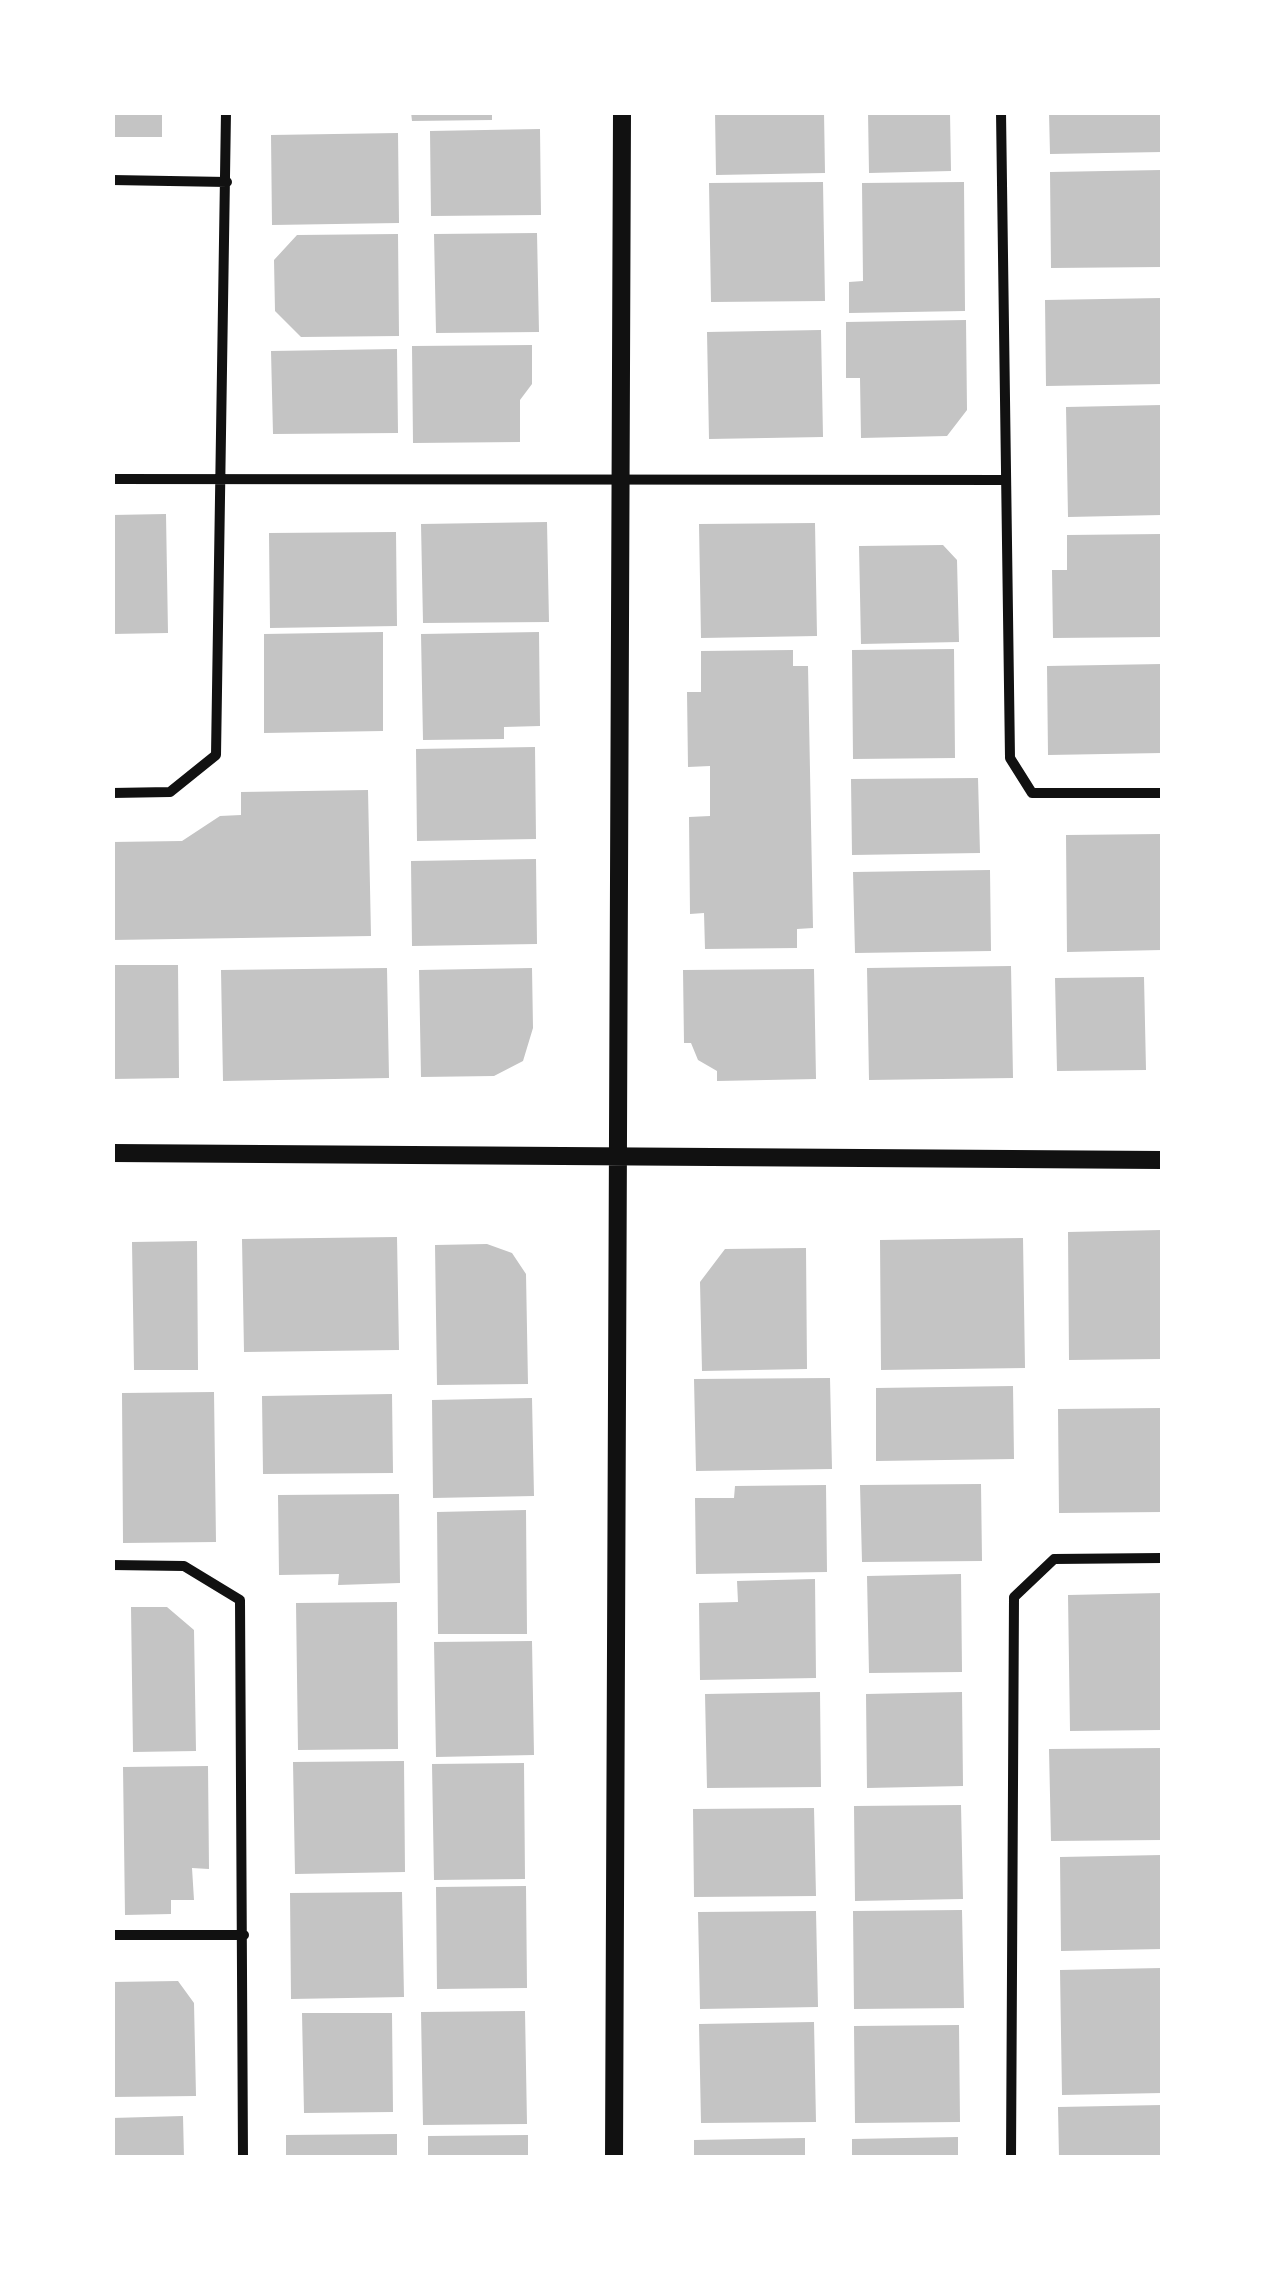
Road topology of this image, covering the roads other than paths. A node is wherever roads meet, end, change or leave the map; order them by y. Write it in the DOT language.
graph roads {
  1 [pos="226,112"];
  2 [pos="622,112"];
  3 [pos="1000,112"];
  4 [pos="112,180"];
  5 [pos="227,182"];
  6 [pos="112,479"];
  7 [pos="620,479"];
  8 [pos="224,480"];
  9 [pos="1006,480"];
  10 [pos="112,793"];
  11 [pos="1162,793"];
  12 [pos="112,1153"];
  13 [pos="616,1158"];
  14 [pos="1162,1160"];
  15 [pos="1162,1558"];
  16 [pos="112,1566"];
  17 [pos="112,1935"];
  18 [pos="244,1935"];
  19 [pos="243,2158"];
  20 [pos="614,2158"];
  21 [pos="1011,2158"];
  1 -- 5 [label="street"];
  2 -- 7 [label="street"];
  3 -- 9 [label="street"];
  4 -- 5 [label="street"];
  5 -- 8 [label="street"];
  6 -- 8 [label="street"];
  7 -- 8 [label="street"];
  7 -- 9 [label="street"];
  7 -- 13 [label="street"];
  8 -- 10 [label="street"];
  9 -- 11 [label="street"];
  12 -- 13 [label="street"];
  13 -- 14 [label="street"];
  13 -- 20 [label="street"];
  15 -- 21 [label="street"];
  16 -- 18 [label="street"];
  17 -- 18 [label="street"];
  18 -- 19 [label="street"];
}
